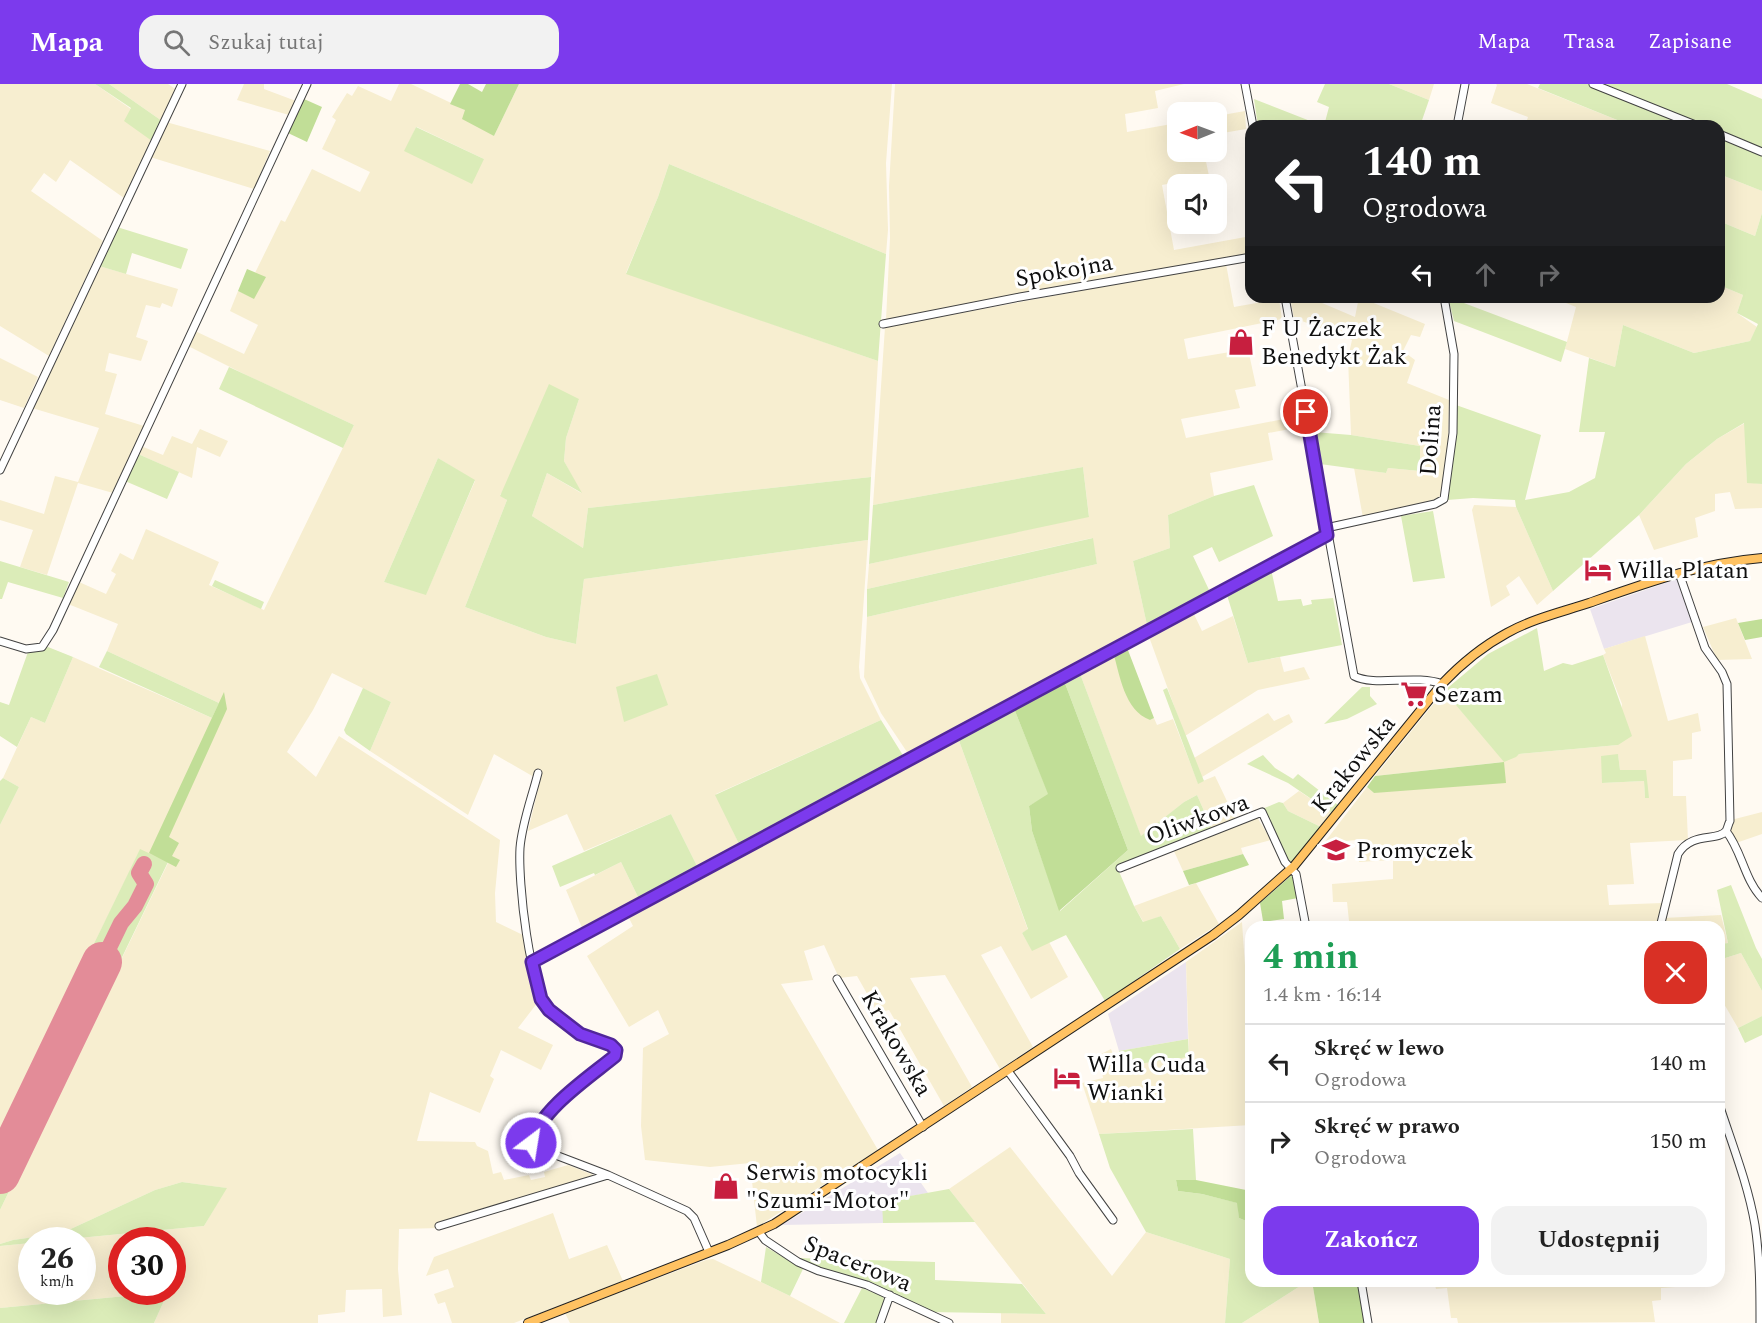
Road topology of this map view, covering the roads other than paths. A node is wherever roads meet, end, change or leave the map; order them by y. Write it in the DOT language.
graph roads {
  1 [pos="182,84"];
  2 [pos="307,84"];
  3 [pos="1245,84"];
  4 [pos="1465,84"];
  5 [pos="1593,84"];
  6 [pos="1252,120"];
  7 [pos="1458,120"];
  8 [pos="1683,120"];
  9 [pos="1725,137"];
  10 [pos="1762,152"];
  11 [pos="1245,257"];
  12 [pos="1286,303"];
  13 [pos="1445,303"];
  14 [pos="884,324"];
  15 [pos="0,470"];
  16 [pos="1326,532"];
  17 [pos="1762,558"];
  18 [pos="1679,573"];
  19 [pos="0,641"];
  20 [pos="1442,684"];
  21 [pos="537,773"];
  22 [pos="1726,831"];
  23 [pos="1120,868"];
  24 [pos="1291,869"];
  25 [pos="1762,898"];
  26 [pos="1305,921"];
  27 [pos="1662,921"];
  28 [pos="532,962"];
  29 [pos="837,978"];
  30 [pos="1008,1071"];
  31 [pos="1725,1122"];
  32 [pos="923,1127"];
  33 [pos="605,1177"];
  34 [pos="1113,1220"];
  35 [pos="440,1226"];
  36 [pos="759,1232"];
  37 [pos="709,1252"];
  38 [pos="1362,1287"];
  39 [pos="890,1295"];
  40 [pos="528,1323"];
  41 [pos="880,1323"];
  42 [pos="949,1323"];
  43 [pos="1368,1323"];
  44 [pos="1760,1323"];
  1 -- 15 [label="street"];
  2 -- 19 [label="street"];
  3 -- 6 [label="street"];
  4 -- 7 [label="street"];
  5 -- 8 [label="street"];
  9 -- 10 [label="street"];
  11 -- 14 [label="street, Spokojna"];
  12 -- 16 [label="street"];
  13 -- 16 [label="street, Dolina"];
  16 -- 20 [label="street"];
  16 -- 28 [label="street"];
  17 -- 18 [label="main road, Krakowska"];
  18 -- 20 [label="main road, Krakowska"];
  18 -- 22 [label="street"];
  20 -- 24 [label="main road, Krakowska"];
  21 -- 28 [label="street"];
  22 -- 25 [label="street"];
  22 -- 27 [label="street"];
  23 -- 24 [label="street, Oliwkowa"];
  24 -- 26 [label="street"];
  24 -- 30 [label="main road, Krakowska"];
  28 -- 33 [label="street"];
  29 -- 32 [label="street, Krakowska"];
  30 -- 32 [label="main road, Krakowska"];
  30 -- 34 [label="street"];
  31 -- 44 [label="street"];
  32 -- 36 [label="main road, Krakowska"];
  33 -- 35 [label="street"];
  33 -- 37 [label="street"];
  36 -- 37 [label="main road, Krakowska"];
  36 -- 39 [label="street, Spacerowa"];
  37 -- 40 [label="main road, Krakowska"];
  38 -- 43 [label="street"];
  39 -- 41 [label="street"];
  39 -- 42 [label="street, Spacerowa"];
}
